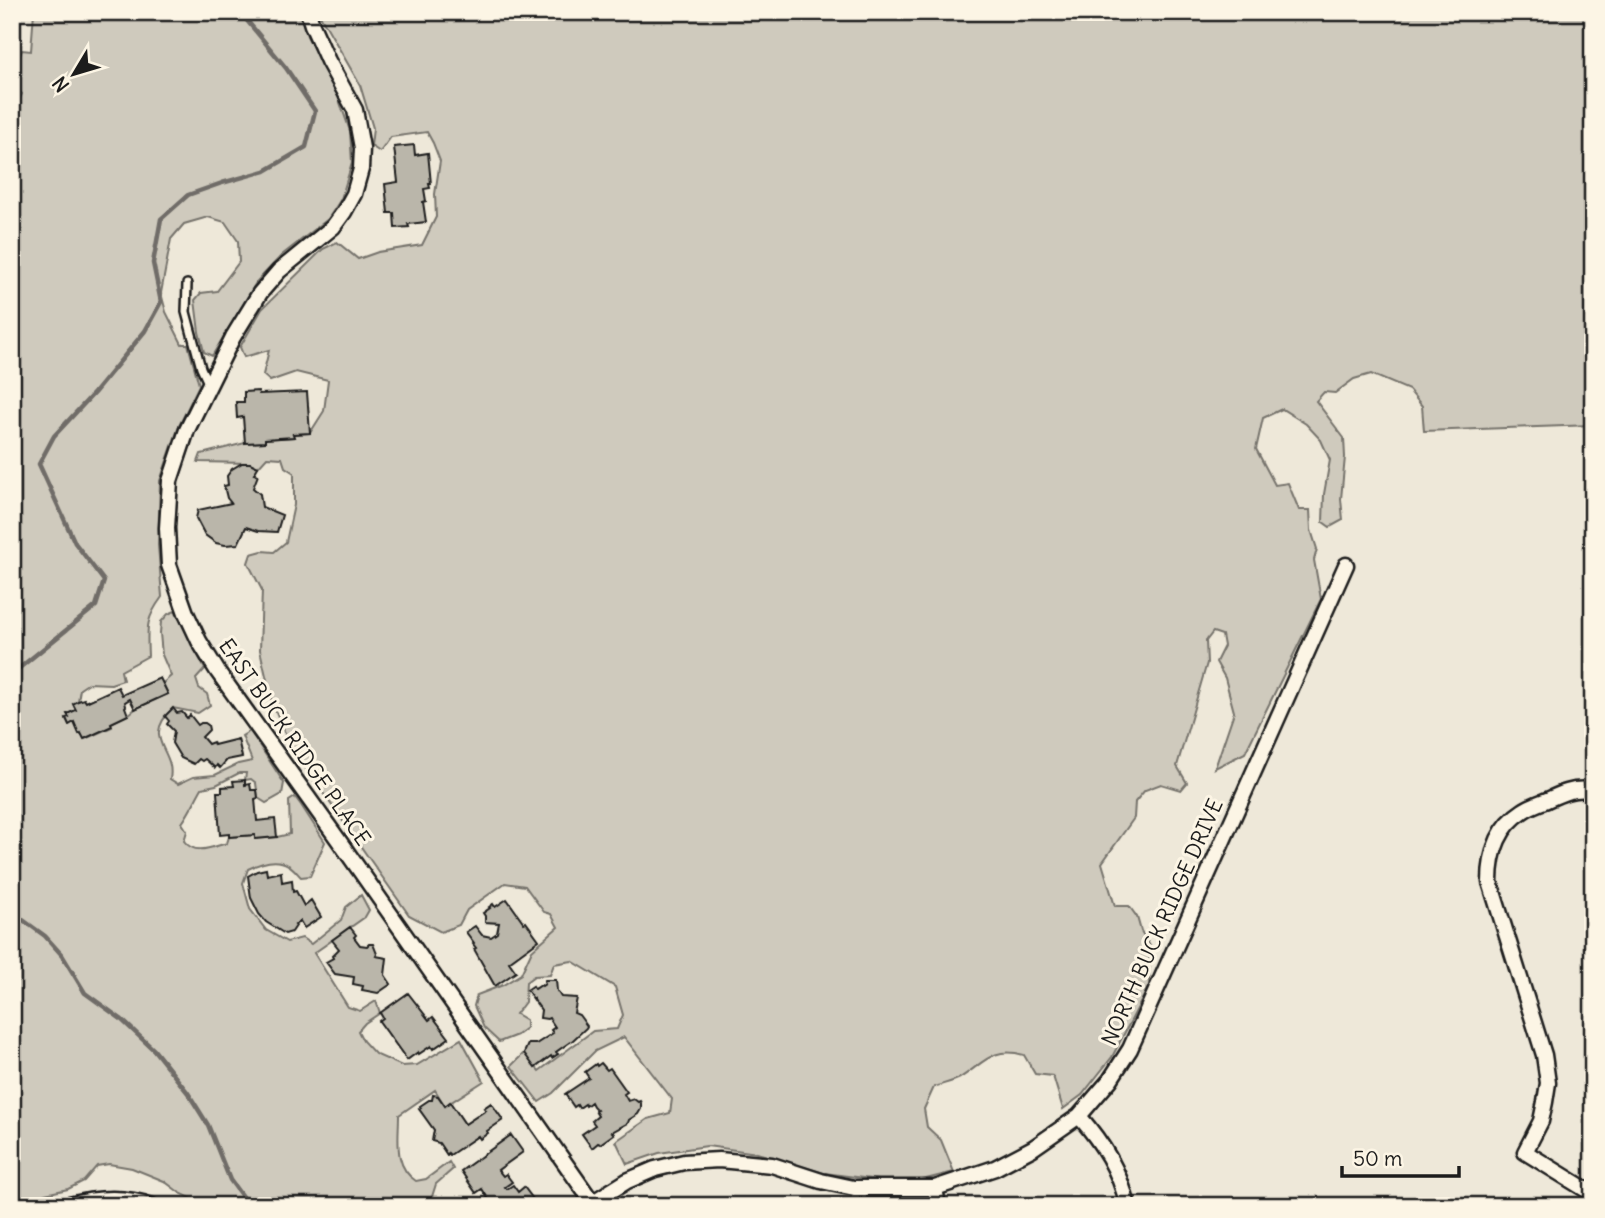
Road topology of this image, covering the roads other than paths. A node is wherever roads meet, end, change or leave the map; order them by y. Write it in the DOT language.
graph roads {
  1 [pos="309,12"];
  2 [pos="187,284"];
  3 [pos="209,385"];
  4 [pos="1346,565"];
  5 [pos="1591,795"];
  6 [pos="1079,1116"];
  7 [pos="935,1188"];
  8 [pos="1593,1194"];
  9 [pos="592,1204"];
  10 [pos="66,1206"];
  11 [pos="152,1206"];
  12 [pos="939,1206"];
  13 [pos="1128,1206"];
  1 -- 3 [label="street, EAST BUCK RIDGE PLACE"];
  2 -- 3 [label="lane"];
  3 -- 9 [label="street, EAST BUCK RIDGE PLACE"];
  4 -- 6 [label="street, NORTH BUCK RIDGE DRIVE"];
  5 -- 8 [label="street"];
  6 -- 7 [label="street, NORTH BUCK RIDGE DRIVE"];
  6 -- 13 [label="street"];
  7 -- 9 [label="street, NORTH BUCK RIDGE DRIVE"];
  7 -- 12 [label="street"];
  10 -- 11 [label="street"];
}
